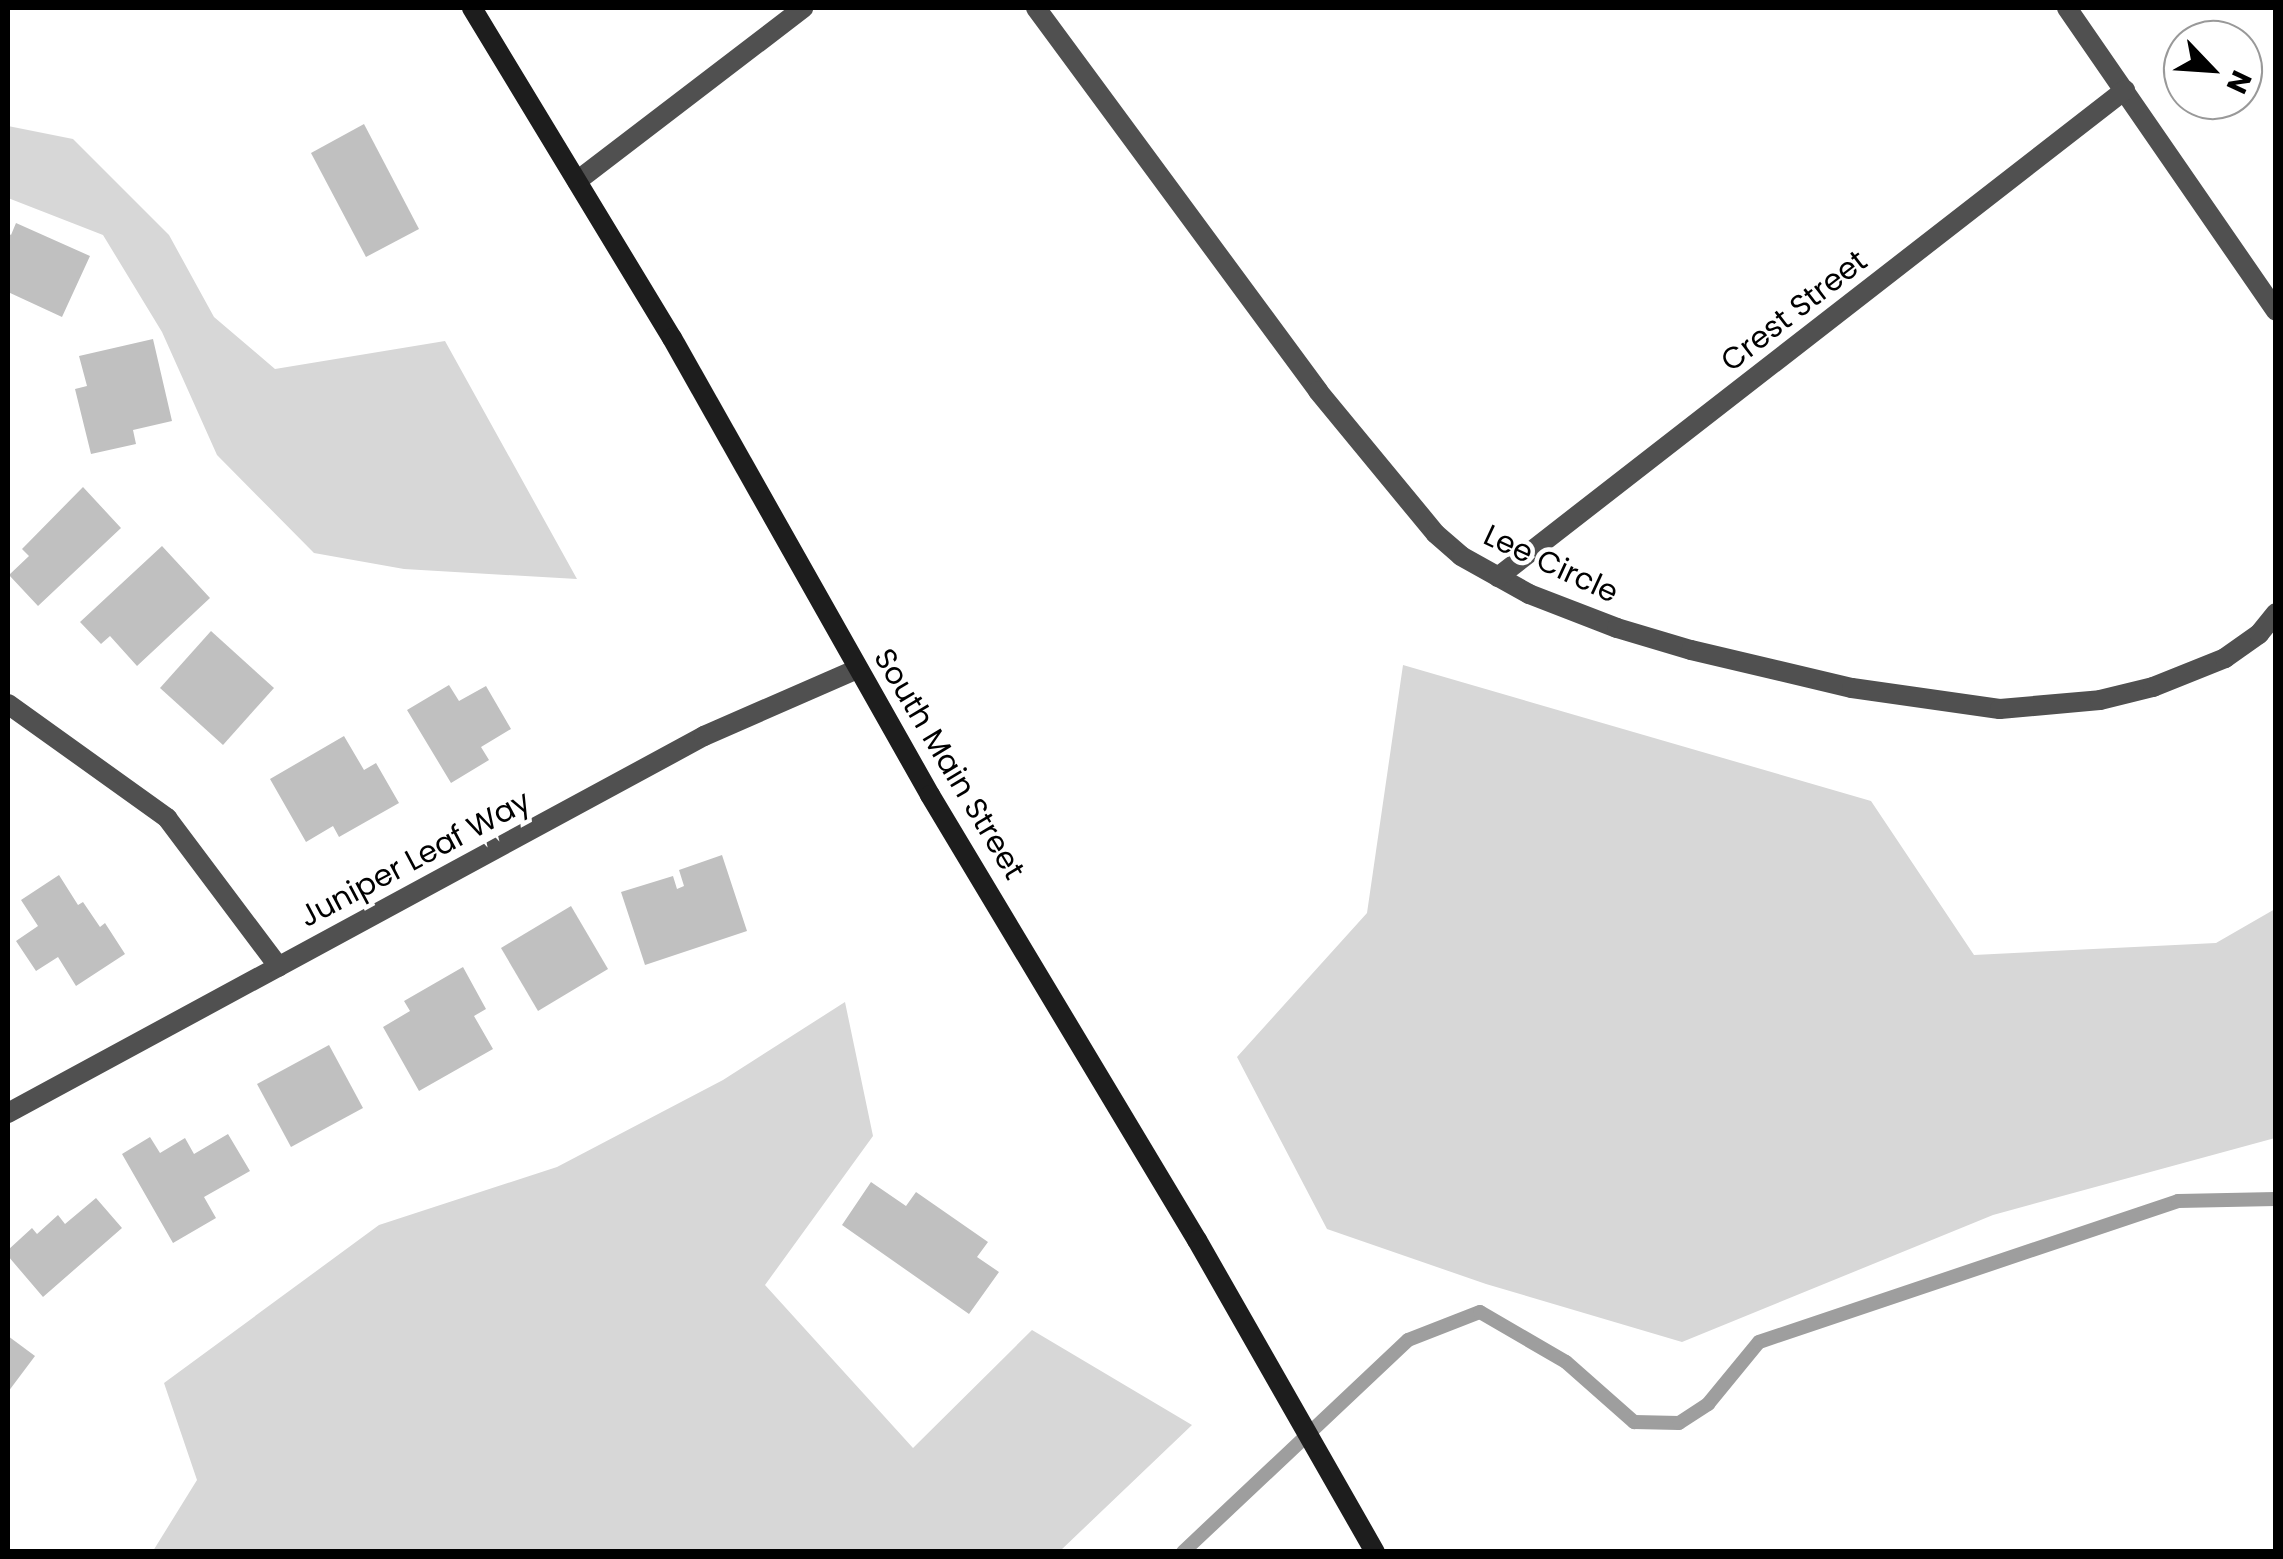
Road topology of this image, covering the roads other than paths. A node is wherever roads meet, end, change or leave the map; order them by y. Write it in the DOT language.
graph roads {
  1 [pos="472,8"];
  2 [pos="803,8"];
  3 [pos="1036,8"];
  4 [pos="2067,8"];
  5 [pos="2124,90"];
  6 [pos="576,181"];
  7 [pos="2276,310"];
  8 [pos="1498,577"];
  9 [pos="2276,613"];
  10 [pos="857,669"];
  11 [pos="8,704"];
  12 [pos="279,967"];
  13 [pos="8,1114"];
  14 [pos="1375,1552"];
  1 -- 6 [label="main road, South Main Street"];
  2 -- 6 [label="street"];
  3 -- 8 [label="street, Lee Circle"];
  4 -- 5 [label="street"];
  5 -- 7 [label="street"];
  5 -- 8 [label="street, Crest Street"];
  6 -- 10 [label="main road, South Main Street"];
  8 -- 9 [label="street, Lee Circle"];
  10 -- 12 [label="street, Juniper Leaf Way"];
  10 -- 14 [label="main road, South Main Street"];
  11 -- 12 [label="street"];
  12 -- 13 [label="street, Juniper Leaf Way"];
}
